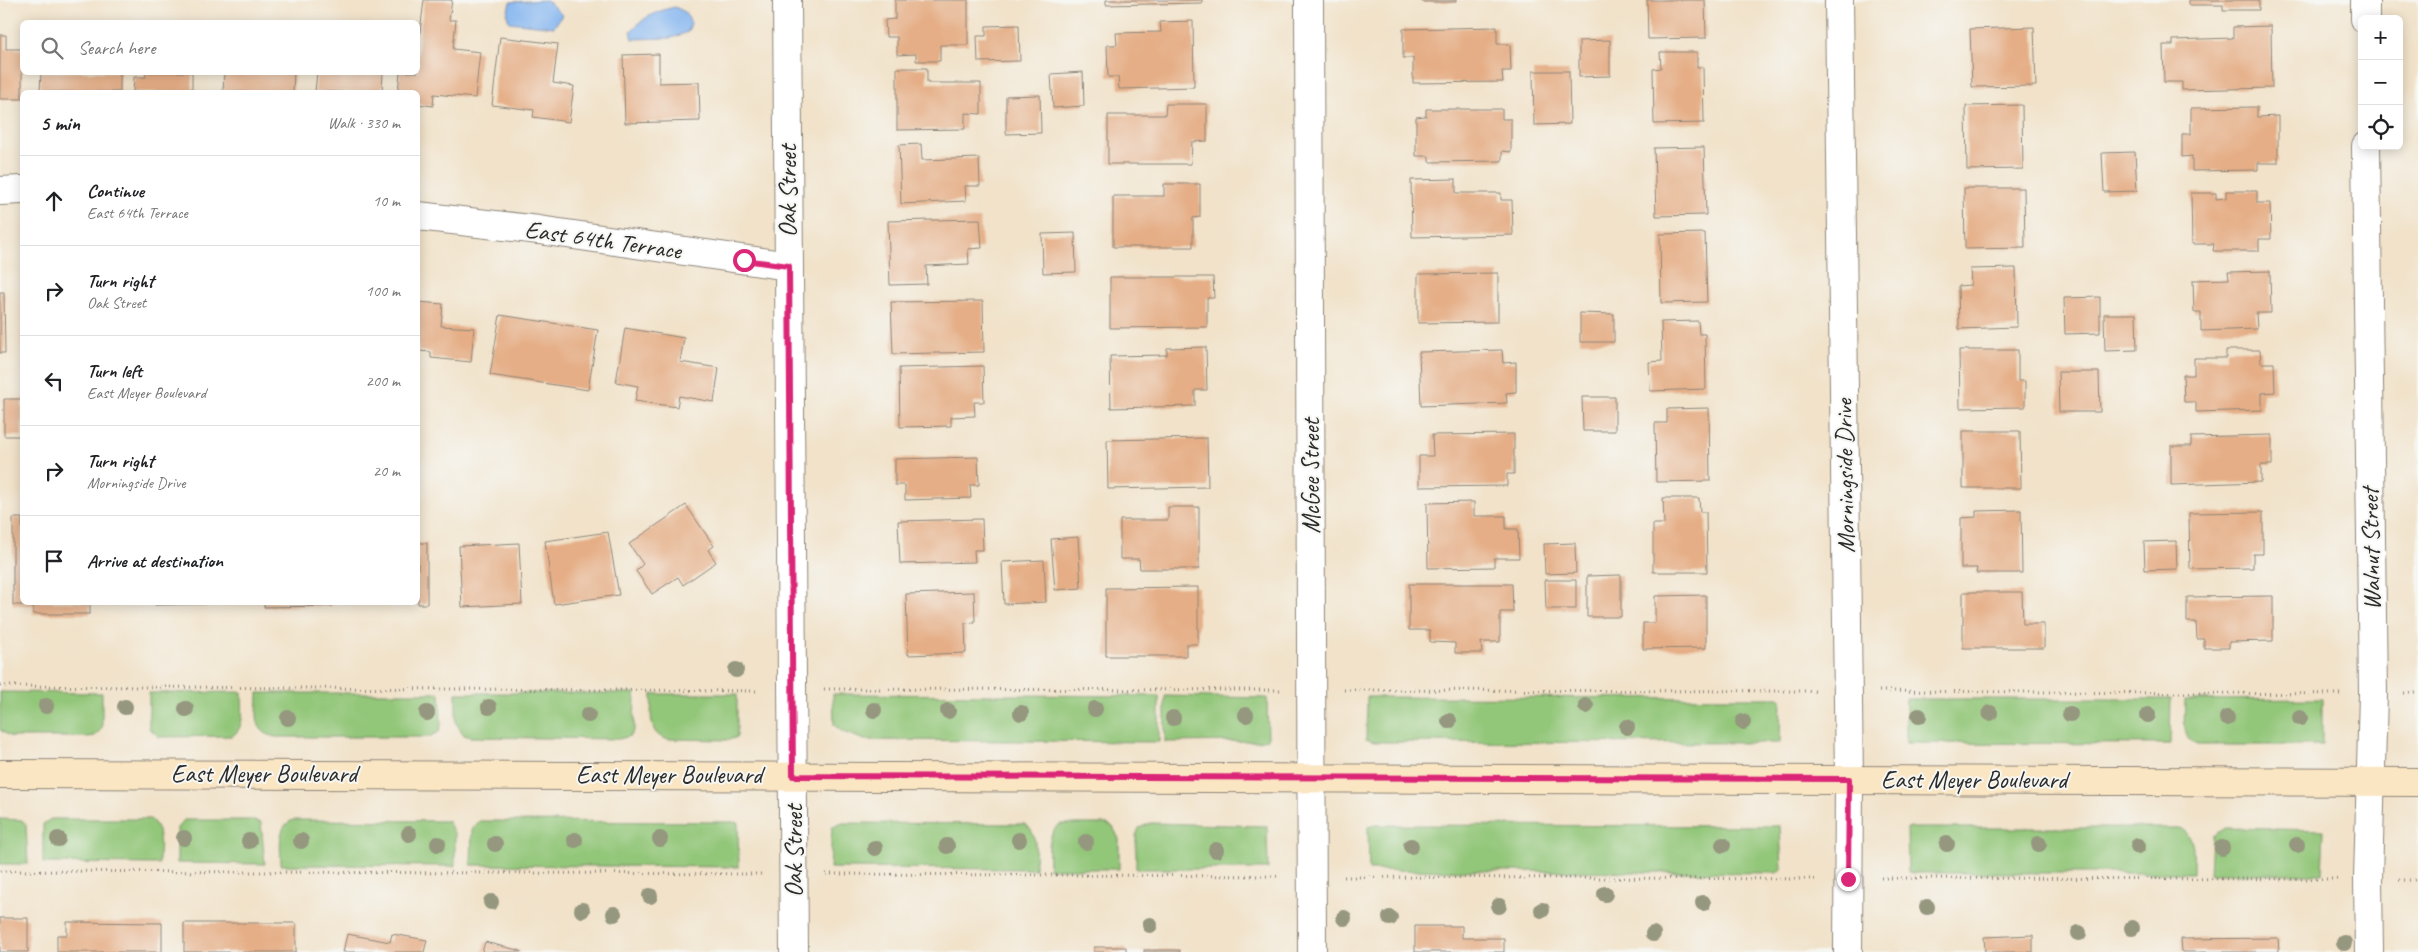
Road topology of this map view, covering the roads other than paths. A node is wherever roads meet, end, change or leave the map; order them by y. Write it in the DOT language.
graph roads {
  1 [pos="787,0"];
  2 [pos="1309,0"];
  3 [pos="1839,0"];
  4 [pos="2365,0"];
  5 [pos="2365,15"];
  6 [pos="2366,150"];
  7 [pos="20,190"];
  8 [pos="0,191"];
  9 [pos="420,216"];
  10 [pos="789,266"];
  11 [pos="0,774"];
  12 [pos="793,776"];
  13 [pos="1311,777"];
  14 [pos="1849,779"];
  15 [pos="2372,782"];
  16 [pos="2418,782"];
  17 [pos="794,952"];
  18 [pos="1312,952"];
  19 [pos="1848,952"];
  20 [pos="2369,952"];
  1 -- 10 [label="street, Oak Street"];
  2 -- 13 [label="street, McGee Street"];
  3 -- 14 [label="street, Morningside Drive"];
  4 -- 5 [label="street"];
  6 -- 15 [label="street, Walnut Street"];
  7 -- 8 [label="street"];
  9 -- 10 [label="street, East 64th Terrace"];
  10 -- 12 [label="street, Oak Street"];
  11 -- 12 [label="main road, East Meyer Boulevard"];
  12 -- 13 [label="main road, East Meyer Boulevard"];
  12 -- 17 [label="street, Oak Street"];
  13 -- 14 [label="main road, East Meyer Boulevard"];
  13 -- 18 [label="street, McGee Street"];
  14 -- 15 [label="main road, East Meyer Boulevard"];
  14 -- 19 [label="street, Morningside Drive"];
  15 -- 16 [label="main road, East Meyer Boulevard"];
  15 -- 20 [label="street, Walnut Street"];
}
